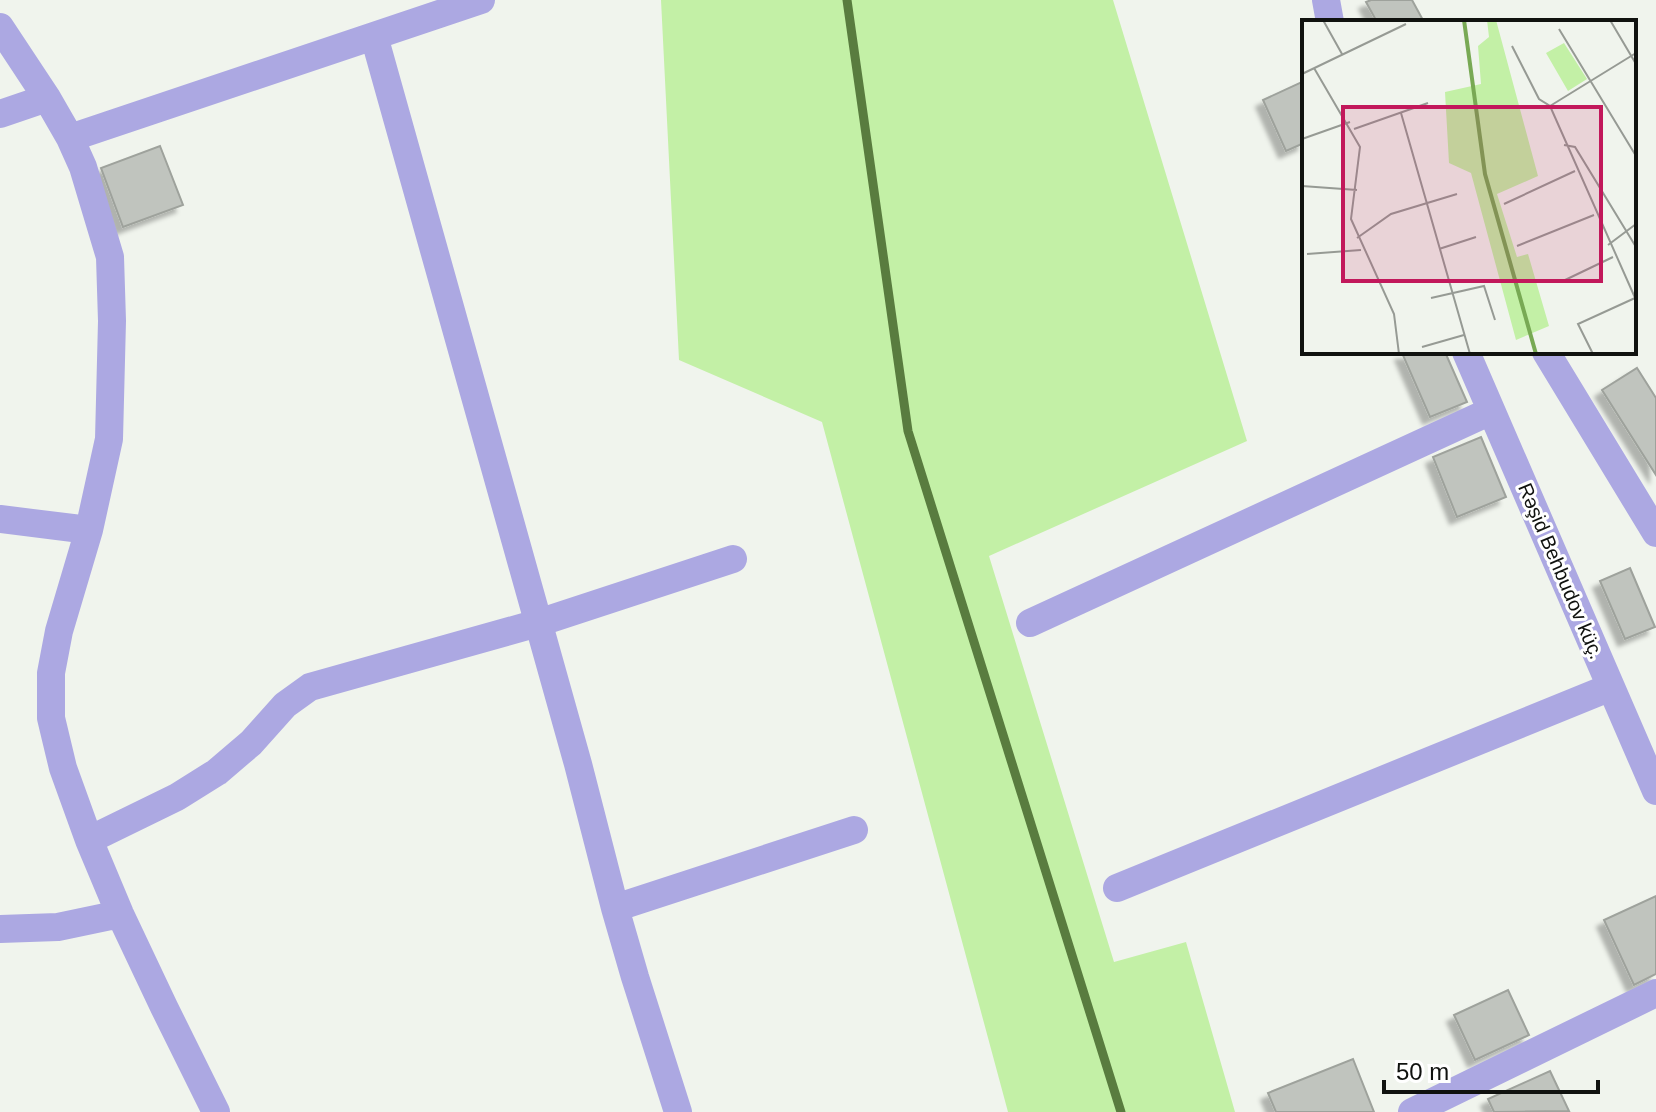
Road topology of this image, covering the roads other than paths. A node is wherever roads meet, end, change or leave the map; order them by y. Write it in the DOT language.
graph roads {
  1 [pos="481,0"];
  2 [pos="1326,0"];
  3 [pos="1330,20"];
  4 [pos="0,27"];
  5 [pos="374,36"];
  6 [pos="47,98"];
  7 [pos="0,114"];
  8 [pos="70,138"];
  9 [pos="1467,354"];
  10 [pos="1547,354"];
  11 [pos="1491,411"];
  12 [pos="0,519"];
  13 [pos="89,530"];
  14 [pos="1656,533"];
  15 [pos="733,559"];
  16 [pos="538,623"];
  17 [pos="1030,623"];
  18 [pos="1611,687"];
  19 [pos="1656,791"];
  20 [pos="854,830"];
  21 [pos="89,840"];
  22 [pos="1117,888"];
  23 [pos="615,908"];
  24 [pos="120,914"];
  25 [pos="0,929"];
  26 [pos="1656,993"];
  27 [pos="216,1112"];
  28 [pos="678,1112"];
  29 [pos="1412,1112"];
  1 -- 5 [label="street"];
  2 -- 3 [label="street"];
  4 -- 6 [label="street"];
  5 -- 8 [label="street"];
  5 -- 16 [label="street"];
  6 -- 7 [label="street"];
  6 -- 8 [label="street"];
  8 -- 13 [label="street"];
  9 -- 11 [label="street, Rəşid Behbudov küç."];
  10 -- 14 [label="street"];
  11 -- 17 [label="street"];
  11 -- 18 [label="street, Rəşid Behbudov küç."];
  12 -- 13 [label="street"];
  13 -- 21 [label="street"];
  15 -- 16 [label="street"];
  16 -- 21 [label="street"];
  16 -- 23 [label="street"];
  18 -- 19 [label="street, Rəşid Behbudov küç."];
  18 -- 22 [label="street"];
  20 -- 23 [label="street"];
  21 -- 24 [label="street"];
  23 -- 28 [label="street"];
  24 -- 25 [label="street"];
  24 -- 27 [label="street"];
  26 -- 29 [label="street"];
}
